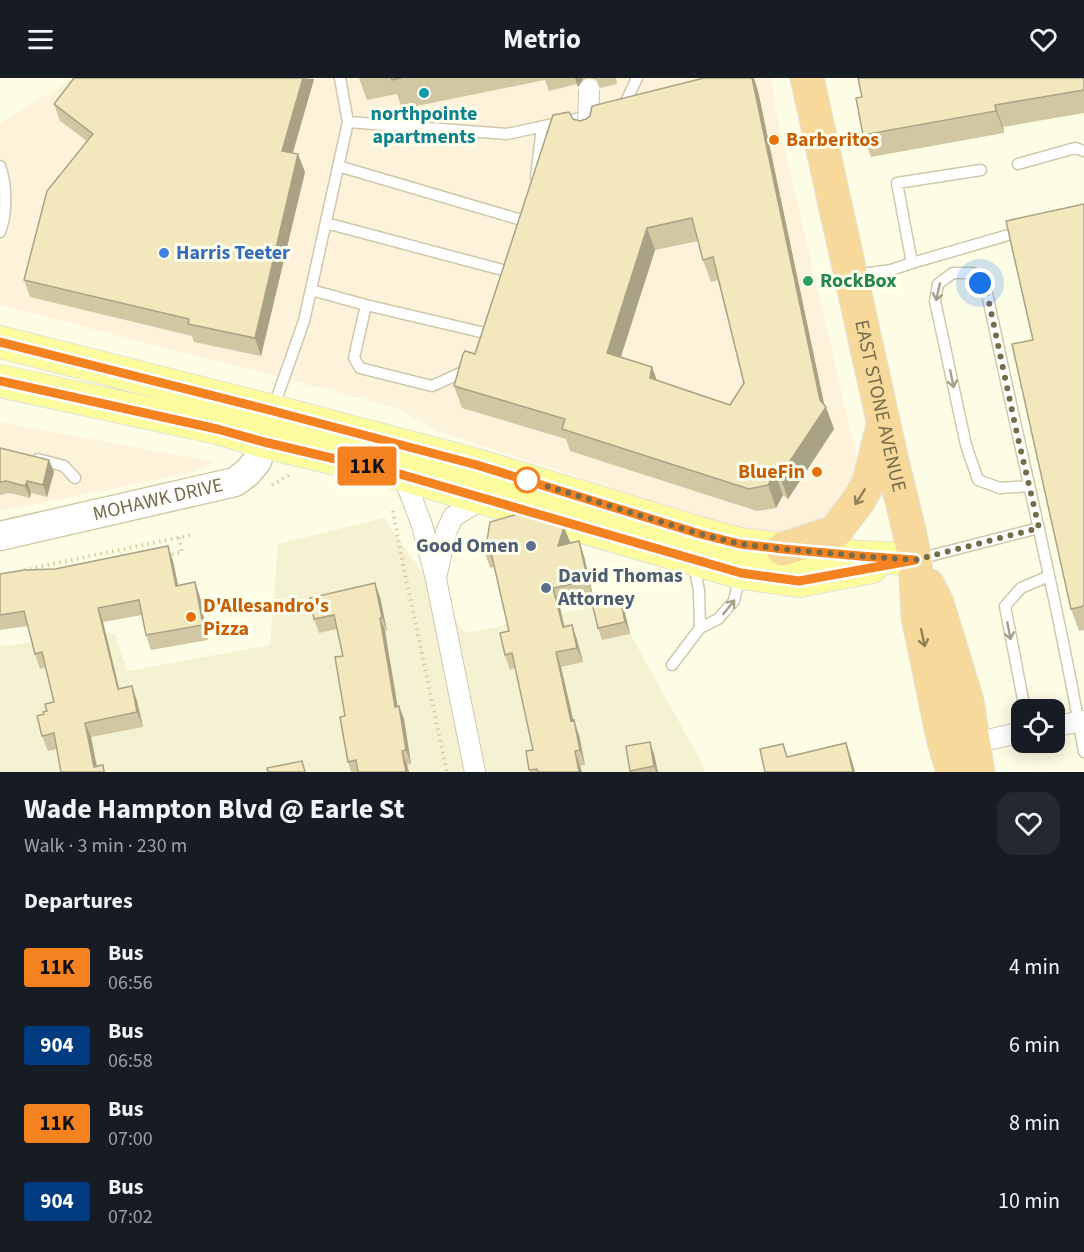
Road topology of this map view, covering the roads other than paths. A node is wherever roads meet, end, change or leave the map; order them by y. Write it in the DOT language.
graph roads {
  1 [pos="340,78"];
  2 [pos="637,78"];
  3 [pos="807,78"];
  4 [pos="588,90"];
  5 [pos="611,111"];
  6 [pos="599,114"];
  7 [pos="348,122"];
  8 [pos="542,127"];
  9 [pos="588,131"];
  10 [pos="1084,151"];
  11 [pos="1018,164"];
  12 [pos="0,166"];
  13 [pos="338,166"];
  14 [pos="981,170"];
  15 [pos="534,192"];
  16 [pos="525,221"];
  17 [pos="326,223"];
  18 [pos="1038,226"];
  19 [pos="0,232"];
  20 [pos="912,263"];
  21 [pos="510,272"];
  22 [pos="851,275"];
  23 [pos="311,290"];
  24 [pos="366,305"];
  25 [pos="488,333"];
  26 [pos="2,340"];
  27 [pos="471,362"];
  28 [pos="0,381"];
  29 [pos="273,411"];
  30 [pos="884,421"];
  31 [pos="264,442"];
  32 [pos="32,457"];
  33 [pos="403,475"];
  34 [pos="75,478"];
  35 [pos="1029,486"];
  36 [pos="484,498"];
  37 [pos="1039,528"];
  38 [pos="0,536"];
  39 [pos="783,549"];
  40 [pos="692,558"];
  41 [pos="915,560"];
  42 [pos="741,573"];
  43 [pos="1049,576"];
  44 [pos="436,579"];
  45 [pos="700,628"];
  46 [pos="672,665"];
  47 [pos="1023,699"];
  48 [pos="1081,722"];
  49 [pos="1065,724"];
  50 [pos="1011,738"];
  51 [pos="1084,752"];
  52 [pos="976,758"];
  53 [pos="475,772"];
  54 [pos="953,772"];
  1 -- 7 [label="lane"];
  2 -- 5 [label="lane"];
  3 -- 22 [label="highway, EAST STONE AVENUE"];
  4 -- 9 [label="street, bridge"];
  6 -- 8 [label="lane"];
  7 -- 8 [label="lane"];
  7 -- 13 [label="lane"];
  8 -- 15 [label="lane"];
  10 -- 11 [label="lane"];
  12 -- 19 [label="lane"];
  13 -- 16 [label="lane"];
  13 -- 17 [label="lane"];
  14 -- 20 [label="lane"];
  17 -- 21 [label="lane"];
  17 -- 23 [label="lane"];
  18 -- 20 [label="lane"];
  20 -- 22 [label="lane"];
  22 -- 30 [label="highway, EAST STONE AVENUE"];
  23 -- 24 [label="lane"];
  23 -- 29 [label="lane"];
  24 -- 25 [label="lane"];
  24 -- 27 [label="lane"];
  26 -- 29 [label="main road"];
  28 -- 31 [label="main road"];
  29 -- 31 [label="street, MOHAWK DRIVE"];
  29 -- 39 [label="main road"];
  30 -- 39 [label="highway, one-way"];
  30 -- 41 [label="highway, EAST STONE AVENUE"];
  31 -- 33 [label="main road"];
  31 -- 38 [label="street, MOHAWK DRIVE"];
  32 -- 34 [label="lane"];
  33 -- 36 [label="main road"];
  33 -- 44 [label="street"];
  35 -- 35 [label="lane, one-way"];
  35 -- 37 [label="lane"];
  36 -- 40 [label="main road"];
  36 -- 44 [label="street"];
  37 -- 41 [label="lane"];
  37 -- 43 [label="lane"];
  39 -- 41 [label="main road"];
  40 -- 42 [label="main road"];
  40 -- 45 [label="lane"];
  41 -- 42 [label="main road"];
  41 -- 52 [label="highway, EAST STONE AVENUE"];
  41 -- 54 [label="highway, EAST STONE AVENUE, one-way"];
  45 -- 42 [label="lane, one-way"];
  43 -- 47 [label="lane, one-way"];
  43 -- 48 [label="lane"];
  44 -- 53 [label="street"];
  45 -- 46 [label="lane"];
  48 -- 49 [label="street"];
  48 -- 51 [label="lane"];
  50 -- 52 [label="street"];
}
